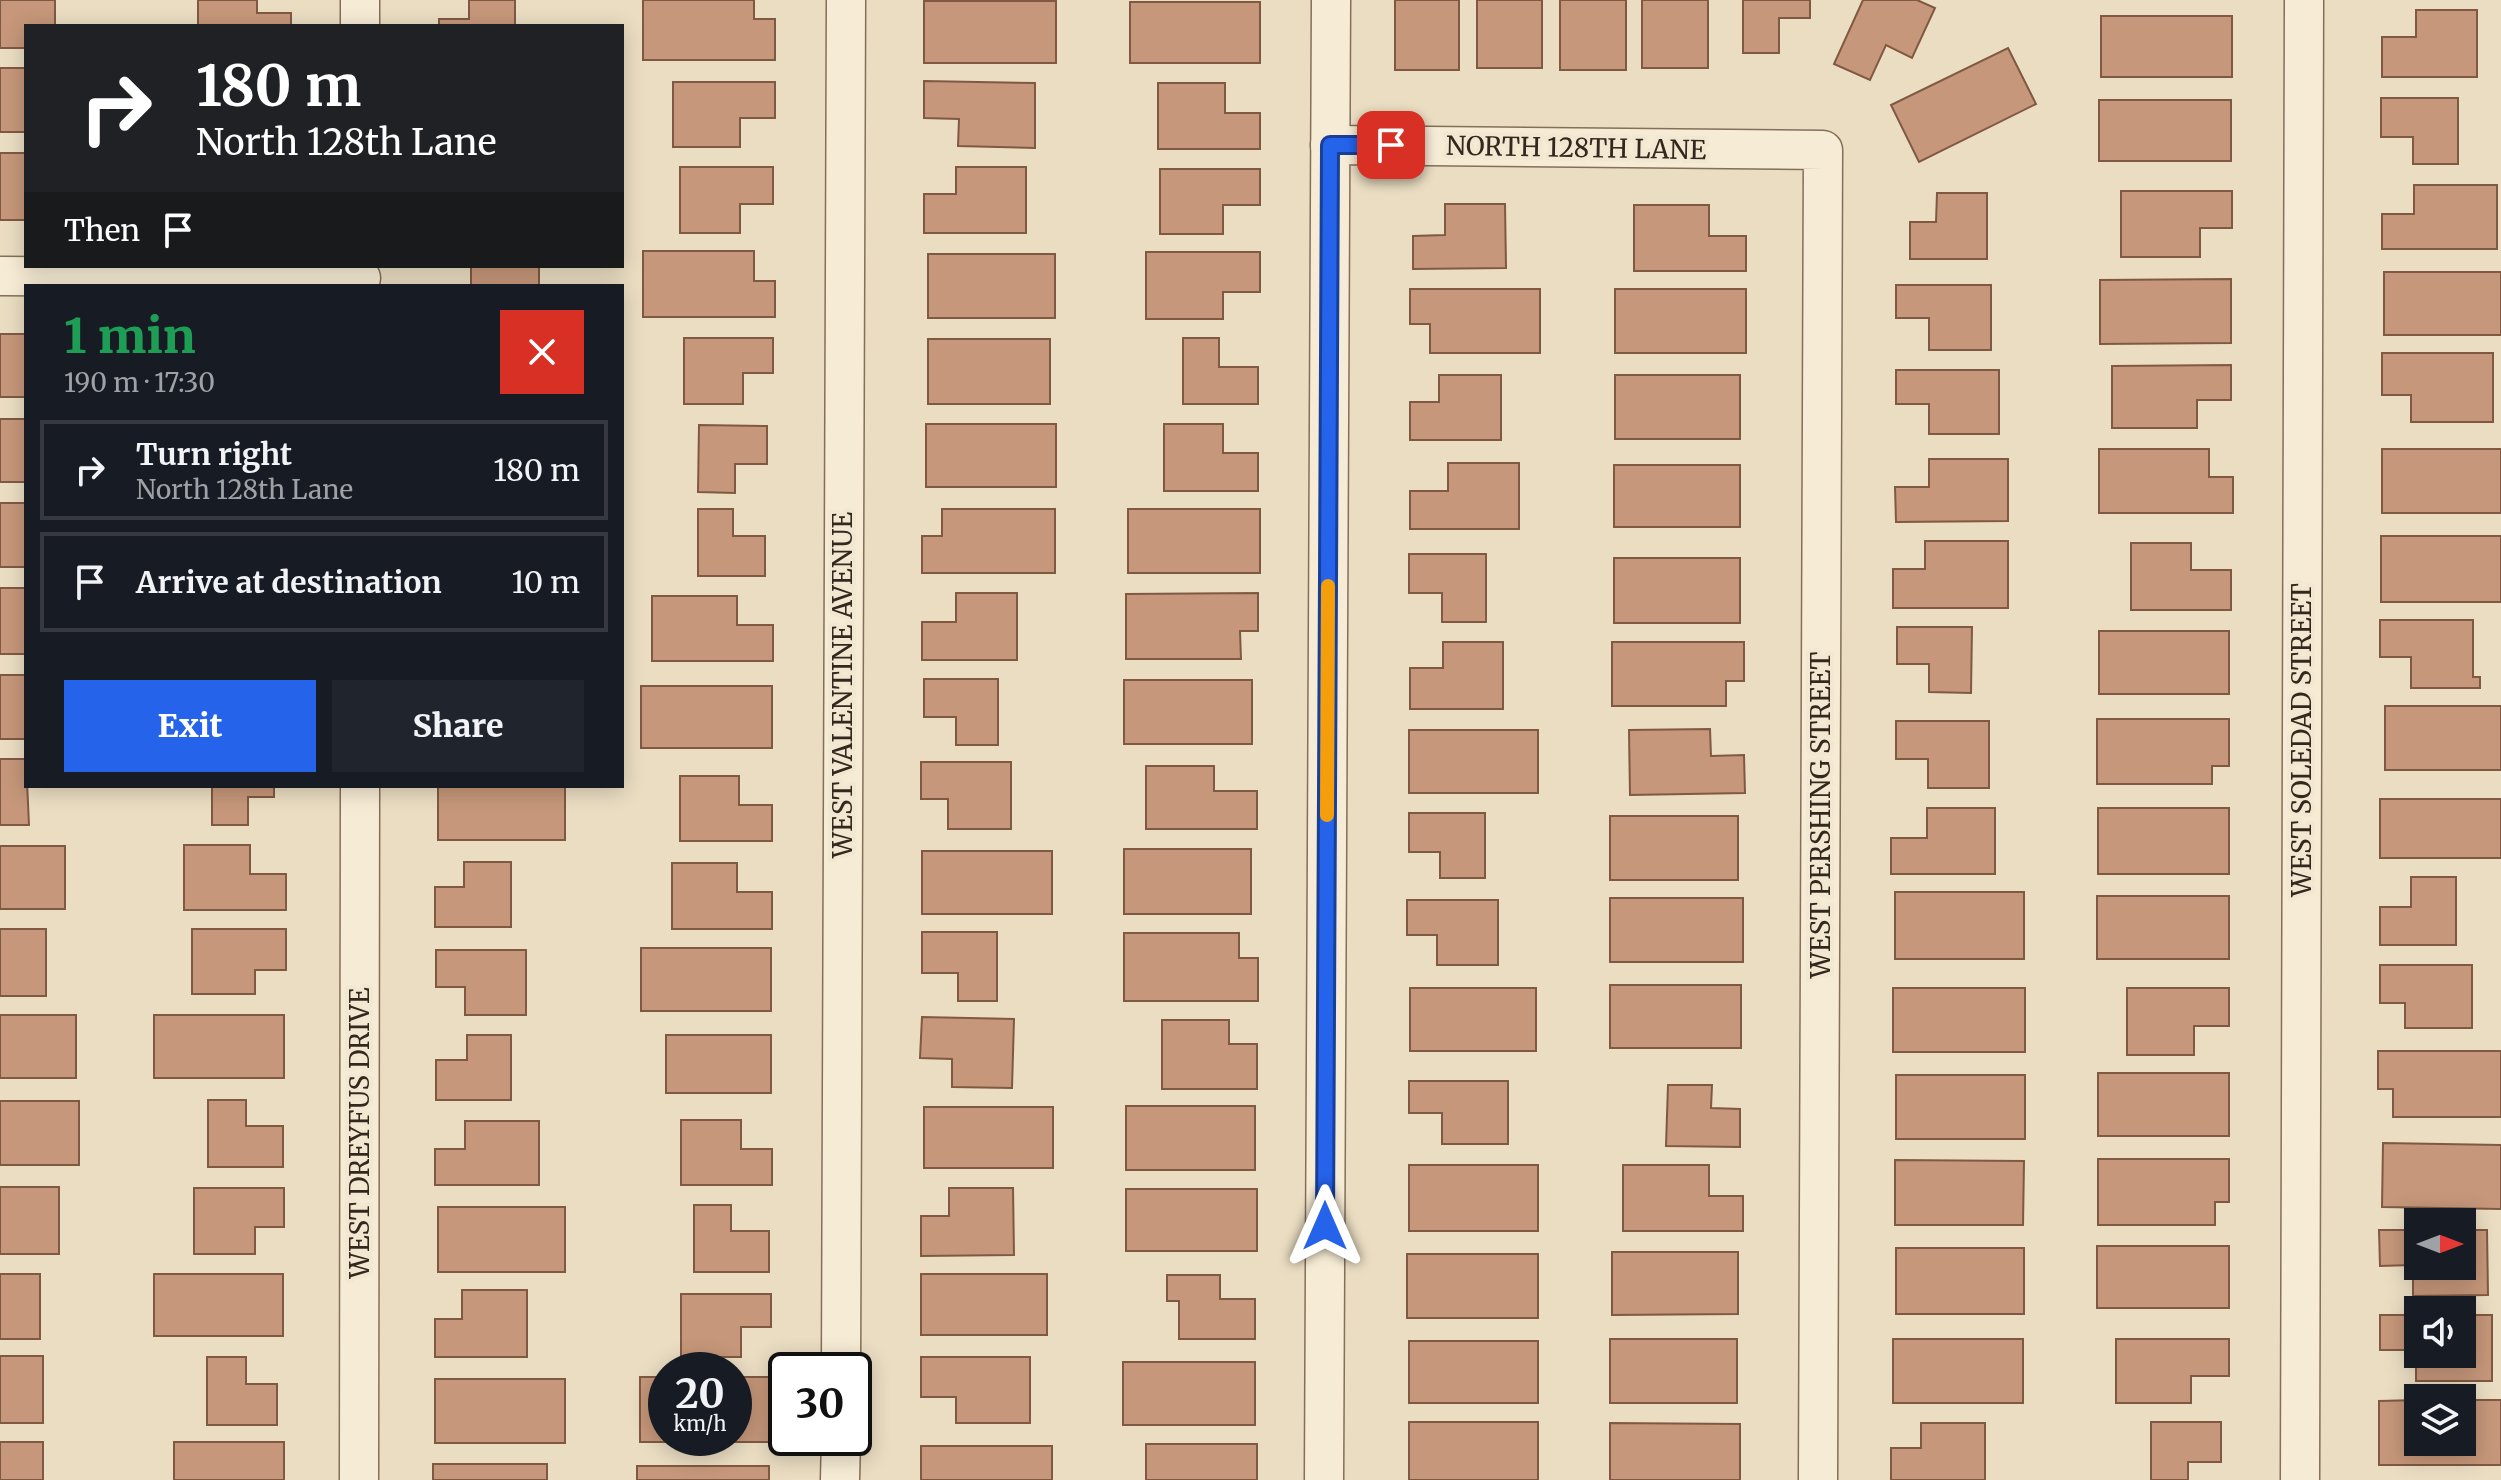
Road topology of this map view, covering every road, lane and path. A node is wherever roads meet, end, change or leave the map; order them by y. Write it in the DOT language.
graph roads {
  1 [pos="360,0"];
  2 [pos="846,0"];
  3 [pos="1331,0"];
  4 [pos="2304,0"];
  5 [pos="360,24"];
  6 [pos="1330,145"];
  7 [pos="1823,150"];
  8 [pos="0,276"];
  9 [pos="361,277"];
  10 [pos="360,788"];
  11 [pos="841,1352"];
  12 [pos="841,1456"];
  13 [pos="359,1480"];
  14 [pos="840,1480"];
  15 [pos="1324,1480"];
  16 [pos="1818,1480"];
  17 [pos="2300,1480"];
  1 -- 5 [label="street"];
  2 -- 11 [label="street, WEST VALENTINE AVENUE"];
  3 -- 6 [label="street"];
  4 -- 17 [label="street, WEST SOLEDAD STREET"];
  6 -- 7 [label="street, NORTH 128TH LANE"];
  6 -- 15 [label="street"];
  7 -- 16 [label="street, WEST PERSHING STREET"];
  8 -- 9 [label="street"];
  10 -- 13 [label="street, WEST DREYFUS DRIVE"];
  12 -- 14 [label="street"];
}
